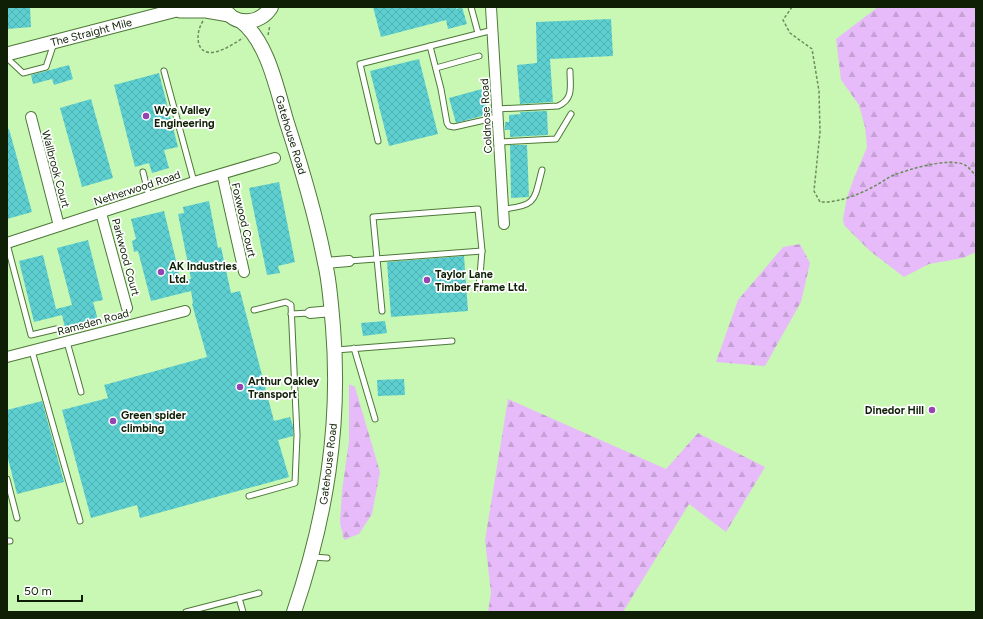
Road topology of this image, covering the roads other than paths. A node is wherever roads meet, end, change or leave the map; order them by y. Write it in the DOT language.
graph roads {
  1 [pos="472,7"];
  2 [pos="491,7"];
  3 [pos="182,9"];
  4 [pos="269,10"];
  5 [pos="231,14"];
  6 [pos="493,30"];
  7 [pos="478,34"];
  8 [pos="55,42"];
  9 [pos="430,46"];
  10 [pos="7,54"];
  11 [pos="265,54"];
  12 [pos="479,56"];
  13 [pos="7,58"];
  14 [pos="436,68"];
  15 [pos="164,71"];
  16 [pos="570,71"];
  17 [pos="497,113"];
  18 [pos="571,114"];
  19 [pos="31,117"];
  20 [pos="378,141"];
  21 [pos="499,142"];
  22 [pos="275,158"];
  23 [pos="542,170"];
  24 [pos="143,172"];
  25 [pos="222,174"];
  26 [pos="194,182"];
  27 [pos="149,197"];
  28 [pos="503,209"];
  29 [pos="101,212"];
  30 [pos="504,224"];
  31 [pos="59,226"];
  32 [pos="7,244"];
  33 [pos="482,252"];
  34 [pos="378,259"];
  35 [pos="349,261"];
  36 [pos="325,263"];
  37 [pos="244,272"];
  38 [pos="479,288"];
  39 [pos="127,308"];
  40 [pos="254,310"];
  41 [pos="185,311"];
  42 [pos="332,311"];
  43 [pos="382,311"];
  44 [pos="310,313"];
  45 [pos="291,314"];
  46 [pos="56,329"];
  47 [pos="452,341"];
  48 [pos="67,342"];
  49 [pos="354,348"];
  50 [pos="335,350"];
  51 [pos="32,351"];
  52 [pos="7,357"];
  53 [pos="80,392"];
  54 [pos="375,419"];
  55 [pos="7,479"];
  56 [pos="249,496"];
  57 [pos="17,518"];
  58 [pos="80,521"];
  59 [pos="312,557"];
  60 [pos="328,558"];
  61 [pos="259,593"];
  62 [pos="239,598"];
  63 [pos="186,612"];
  64 [pos="243,612"];
  65 [pos="294,612"];
  1 -- 7 [label="lane"];
  2 -- 6 [label="street, Coldnose Road"];
  3 -- 5 [label="street, The Straight Mile"];
  3 -- 8 [label="street, The Straight Mile"];
  4 -- 5 [label="main road"];
  4 -- 11 [label="main road, Gatehouse Road"];
  5 -- 11 [label="main road, Gatehouse Road"];
  6 -- 7 [label="lane"];
  6 -- 17 [label="street, Coldnose Road"];
  7 -- 9 [label="lane"];
  8 -- 10 [label="street, The Straight Mile"];
  8 -- 13 [label="lane"];
  9 -- 14 [label="lane"];
  9 -- 20 [label="lane"];
  11 -- 36 [label="main road, Gatehouse Road"];
  12 -- 14 [label="lane"];
  14 -- 17 [label="lane"];
  15 -- 26 [label="lane"];
  16 -- 17 [label="lane"];
  17 -- 21 [label="street, Coldnose Road"];
  18 -- 21 [label="lane"];
  19 -- 31 [label="street, Wallbrook Court"];
  21 -- 28 [label="street, Coldnose Road"];
  22 -- 25 [label="street, Netherwood Road"];
  23 -- 28 [label="lane"];
  24 -- 27 [label="lane"];
  25 -- 26 [label="street, Netherwood Road"];
  25 -- 37 [label="street, Foxwood Court"];
  26 -- 27 [label="street, Netherwood Road"];
  27 -- 29 [label="street, Netherwood Road"];
  28 -- 30 [label="street, Coldnose Road"];
  29 -- 31 [label="street, Netherwood Road"];
  29 -- 39 [label="street, Parkwood Court"];
  31 -- 32 [label="street, Netherwood Road"];
  32 -- 46 [label="lane"];
  33 -- 34 [label="lane"];
  33 -- 34 [label="lane"];
  33 -- 38 [label="lane"];
  34 -- 35 [label="lane"];
  34 -- 43 [label="lane"];
  35 -- 36 [label="street"];
  36 -- 42 [label="main road, Gatehouse Road"];
  40 -- 45 [label="lane"];
  41 -- 48 [label="street, Ramsden Road"];
  42 -- 44 [label="street"];
  42 -- 50 [label="main road, Gatehouse Road"];
  44 -- 45 [label="lane"];
  45 -- 56 [label="lane"];
  47 -- 49 [label="lane"];
  48 -- 51 [label="street, Ramsden Road"];
  48 -- 53 [label="lane"];
  49 -- 50 [label="lane"];
  49 -- 54 [label="lane"];
  50 -- 59 [label="main road, Gatehouse Road"];
  51 -- 52 [label="street, Ramsden Road"];
  51 -- 58 [label="lane"];
  55 -- 57 [label="lane"];
  59 -- 60 [label="lane"];
  59 -- 65 [label="main road, Gatehouse Road"];
  61 -- 62 [label="lane"];
  62 -- 63 [label="lane"];
  62 -- 64 [label="lane"];
}
